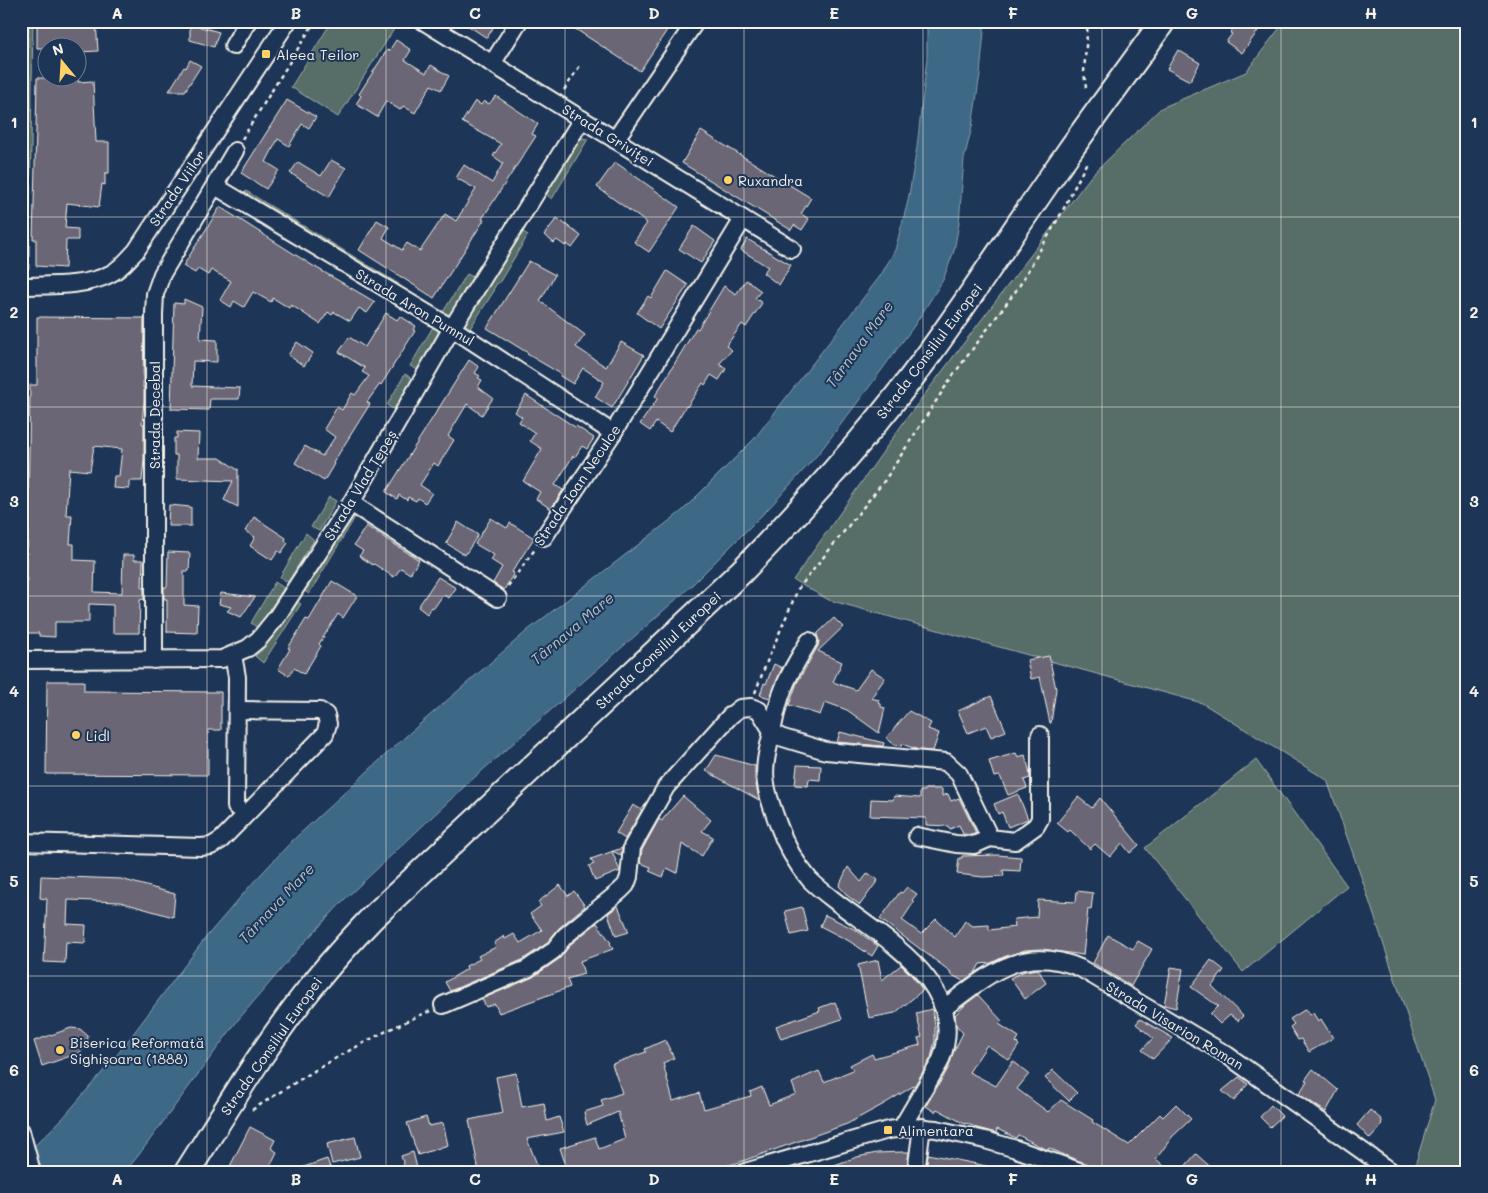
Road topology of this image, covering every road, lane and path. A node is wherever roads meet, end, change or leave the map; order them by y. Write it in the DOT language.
graph roads {
  1 [pos="248,21"];
  2 [pos="288,21"];
  3 [pos="315,21"];
  4 [pos="424,21"];
  5 [pos="519,21"];
  6 [pos="696,21"];
  7 [pos="1088,21"];
  8 [pos="1162,21"];
  9 [pos="233,46"];
  10 [pos="492,64"];
  11 [pos="581,64"];
  12 [pos="1086,88"];
  13 [pos="556,103"];
  14 [pos="582,119"];
  15 [pos="615,140"];
  16 [pos="235,151"];
  17 [pos="1088,160"];
  18 [pos="215,186"];
  19 [pos="743,219"];
  20 [pos="792,249"];
  21 [pos="21,286"];
  22 [pos="452,328"];
  23 [pos="613,433"];
  24 [pos="351,503"];
  25 [pos="544,537"];
  26 [pos="498,598"];
  27 [pos="809,641"];
  28 [pos="233,655"];
  29 [pos="21,660"];
  30 [pos="154,660"];
  31 [pos="751,707"];
  32 [pos="237,710"];
  33 [pos="772,731"];
  34 [pos="1040,735"];
  35 [pos="236,807"];
  36 [pos="917,836"];
  37 [pos="990,838"];
  38 [pos="21,842"];
  39 [pos="443,1005"];
  40 [pos="944,1008"];
  41 [pos="252,1110"];
  42 [pos="902,1127"];
  43 [pos="922,1127"];
  44 [pos="21,1131"];
  45 [pos="32,1172"];
  46 [pos="187,1172"];
  47 [pos="745,1172"];
  48 [pos="916,1172"];
  49 [pos="1082,1172"];
  50 [pos="1392,1172"];
  1 -- 9 [label="street"];
  2 -- 21 [label="street, Strada Viilor"];
  3 -- 16 [label="path"];
  4 -- 10 [label="street, Strada Griviței"];
  5 -- 10 [label="street"];
  6 -- 15 [label="street"];
  7 -- 12 [label="path"];
  8 -- 46 [label="highway, Strada Consiliul Europei"];
  10 -- 13 [label="street, Strada Griviței"];
  11 -- 13 [label="path"];
  13 -- 14 [label="street, Strada Griviței"];
  14 -- 15 [label="street, Strada Griviței"];
  14 -- 22 [label="street, Strada Vlad Țepeș"];
  15 -- 19 [label="street, Strada Griviței"];
  16 -- 18 [label="street, Strada Decebal"];
  17 -- 31 [label="path"];
  18 -- 22 [label="street, Strada Aron Pumnul"];
  18 -- 30 [label="street, Strada Decebal"];
  19 -- 20 [label="street, Strada Griviței"];
  19 -- 23 [label="street, Strada Ioan Neculce"];
  22 -- 23 [label="street, Strada Aron Pumnul"];
  22 -- 24 [label="street, Strada Vlad Țepeș"];
  23 -- 25 [label="street, Strada Ioan Neculce"];
  24 -- 26 [label="street"];
  24 -- 28 [label="street, Strada Vlad Țepeș"];
  25 -- 26 [label="path, Strada Ioan Neculce"];
  27 -- 33 [label="street"];
  28 -- 30 [label="street, Strada Vlad Țepeș"];
  28 -- 32 [label="street"];
  29 -- 30 [label="street, Strada Vlad Țepeș"];
  31 -- 33 [label="street"];
  31 -- 39 [label="street"];
  32 -- 35 [label="street"];
  32 -- 38 [label="street"];
  33 -- 37 [label="street"];
  33 -- 40 [label="street"];
  34 -- 37 [label="street"];
  36 -- 37 [label="street"];
  39 -- 41 [label="path"];
  40 -- 42 [label="street"];
  40 -- 50 [label="street, Strada Visarion Roman"];
  42 -- 43 [label="street"];
  42 -- 47 [label="street"];
  43 -- 48 [label="street"];
  43 -- 49 [label="street"];
  44 -- 45 [label="street"];
}
